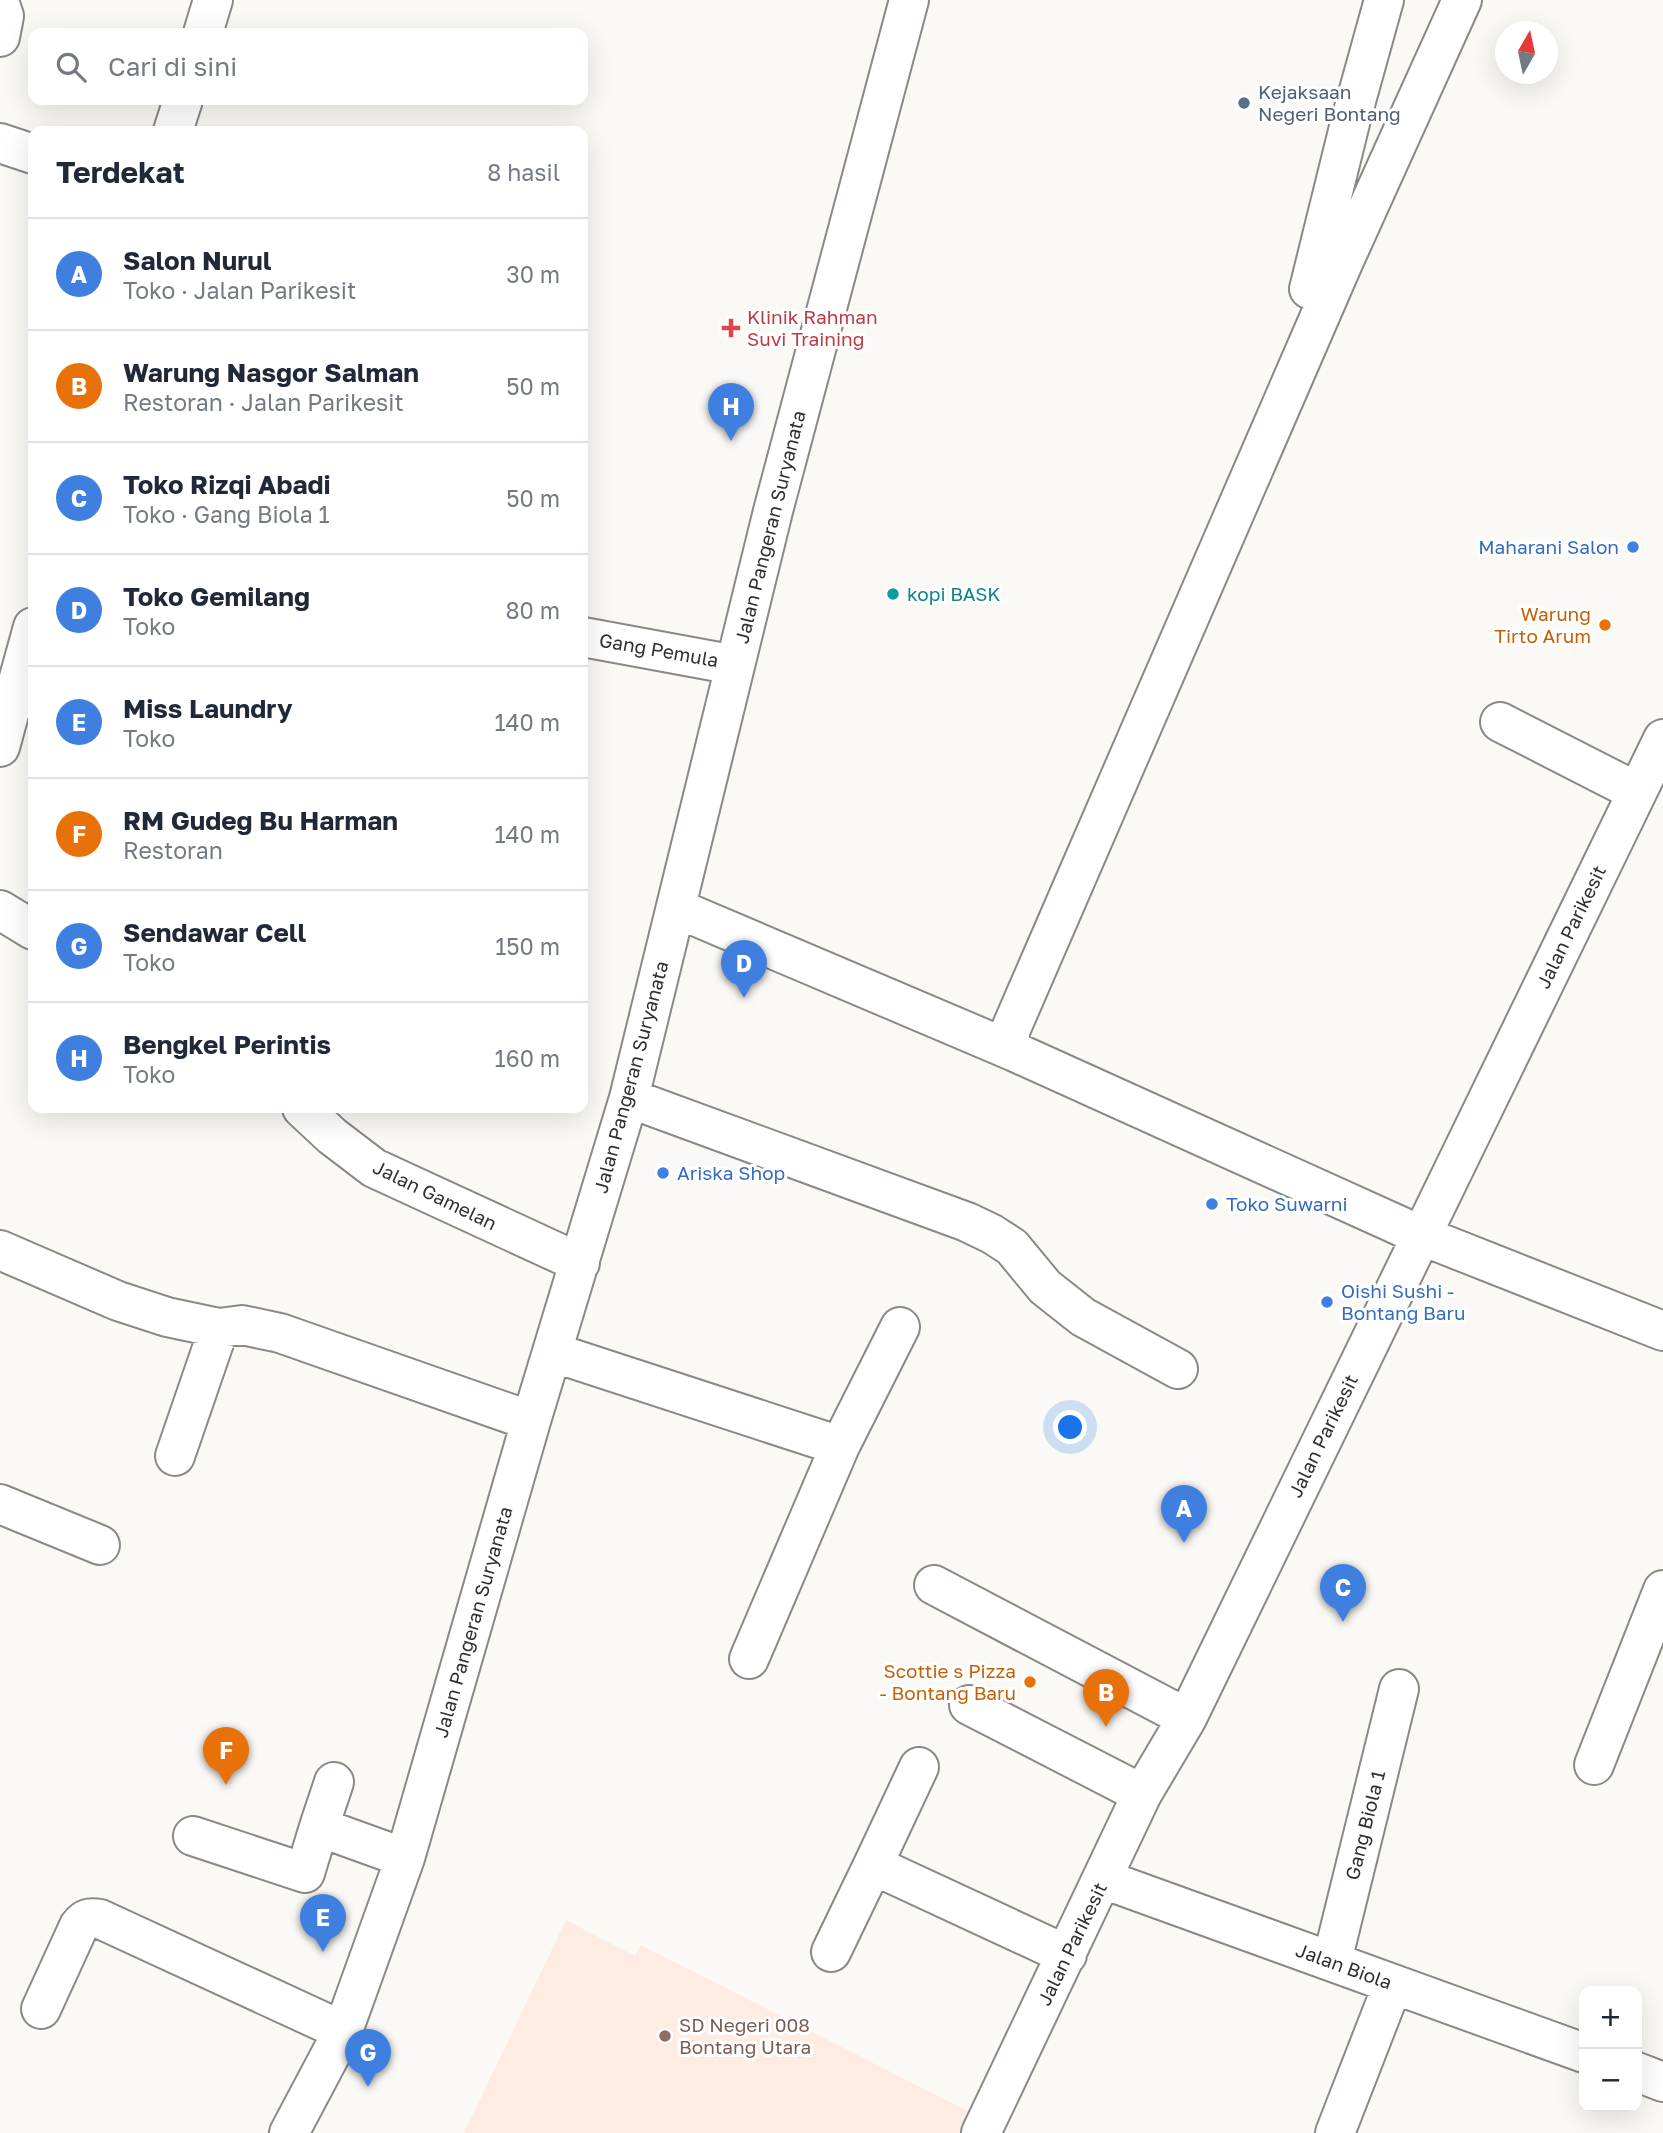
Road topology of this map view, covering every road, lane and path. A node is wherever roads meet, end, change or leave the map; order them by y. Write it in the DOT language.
graph roads {
  1 [pos="213,0"];
  2 [pos="909,0"];
  3 [pos="1384,0"];
  4 [pos="1462,0"];
  5 [pos="0,4"];
  6 [pos="205,28"];
  7 [pos="0,37"];
  8 [pos="181,105"];
  9 [pos="175,126"];
  10 [pos="0,143"];
  11 [pos="28,152"];
  12 [pos="1309,289"];
  13 [pos="588,638"];
  14 [pos="28,645"];
  15 [pos="735,665"];
  16 [pos="1500,722"];
  17 [pos="1663,739"];
  18 [pos="0,747"];
  19 [pos="1637,792"];
  20 [pos="676,908"];
  21 [pos="0,910"];
  22 [pos="28,927"];
  23 [pos="1015,1052"];
  24 [pos="629,1098"];
  25 [pos="314,1113"];
  26 [pos="337,1122"];
  27 [pos="1420,1235"];
  28 [pos="0,1250"];
  29 [pos="580,1263"];
  30 [pos="900,1327"];
  31 [pos="219,1328"];
  32 [pos="1663,1331"];
  33 [pos="552,1352"];
  34 [pos="1178,1369"];
  35 [pos="531,1421"];
  36 [pos="840,1446"];
  37 [pos="175,1456"];
  38 [pos="0,1503"];
  39 [pos="100,1545"];
  40 [pos="934,1585"];
  41 [pos="1663,1590"];
  42 [pos="749,1658"];
  43 [pos="1399,1689"];
  44 [pos="969,1705"];
  45 [pos="1187,1718"];
  46 [pos="1594,1765"];
  47 [pos="919,1767"];
  48 [pos="334,1782"];
  49 [pos="1142,1794"];
  50 [pos="319,1827"];
  51 [pos="193,1836"];
  52 [pos="405,1858"];
  53 [pos="873,1865"];
  54 [pos="1103,1879"];
  55 [pos="831,1952"];
  56 [pos="1067,1955"];
  57 [pos="1332,1961"];
  58 [pos="1393,1984"];
  59 [pos="40,2009"];
  60 [pos="343,2031"];
  61 [pos="1579,2051"];
  62 [pos="1642,2074"];
  63 [pos="1663,2082"];
  64 [pos="289,2133"];
  65 [pos="981,2133"];
  66 [pos="1335,2133"];
  1 -- 6 [label="street"];
  2 -- 15 [label="street, Jalan Pangeran Suryanata"];
  3 -- 12 [label="street"];
  4 -- 23 [label="street"];
  5 -- 7 [label="street"];
  8 -- 9 [label="street"];
  10 -- 11 [label="street"];
  13 -- 15 [label="street, Gang Pemula"];
  14 -- 18 [label="street"];
  15 -- 20 [label="street, Jalan Pangeran Suryanata"];
  16 -- 19 [label="street"];
  17 -- 19 [label="street, Jalan Parikesit"];
  19 -- 27 [label="street, Jalan Parikesit"];
  20 -- 23 [label="street"];
  20 -- 24 [label="street, Jalan Pangeran Suryanata"];
  21 -- 22 [label="street"];
  23 -- 27 [label="street"];
  24 -- 29 [label="street, Jalan Pangeran Suryanata"];
  24 -- 34 [label="street"];
  25 -- 26 [label="street, Jalan Gamelan"];
  26 -- 29 [label="street, Jalan Gamelan"];
  27 -- 32 [label="street"];
  27 -- 45 [label="street, Jalan Parikesit"];
  28 -- 31 [label="street"];
  29 -- 33 [label="street, Jalan Pangeran Suryanata"];
  30 -- 36 [label="street"];
  31 -- 35 [label="street"];
  31 -- 37 [label="street"];
  33 -- 35 [label="street, Jalan Pangeran Suryanata"];
  33 -- 36 [label="street"];
  35 -- 52 [label="street, Jalan Pangeran Suryanata"];
  36 -- 42 [label="street"];
  38 -- 39 [label="street"];
  40 -- 45 [label="street"];
  41 -- 46 [label="street"];
  43 -- 57 [label="street, Gang Biola 1"];
  44 -- 49 [label="street"];
  45 -- 49 [label="street, Jalan Parikesit"];
  47 -- 53 [label="street"];
  48 -- 50 [label="street"];
  49 -- 54 [label="street, Jalan Parikesit"];
  50 -- 51 [label="street"];
  50 -- 52 [label="street"];
  52 -- 60 [label="street, Jalan Pangeran Suryanata"];
  53 -- 55 [label="street"];
  53 -- 56 [label="street"];
  54 -- 56 [label="street, Jalan Parikesit"];
  54 -- 57 [label="street, Jalan Biola"];
  56 -- 65 [label="street, Jalan Parikesit"];
  57 -- 58 [label="street, Jalan Biola"];
  58 -- 61 [label="street, Jalan Biola"];
  58 -- 66 [label="street"];
  59 -- 60 [label="street"];
  60 -- 64 [label="street, Jalan Pangeran Suryanata"];
  62 -- 63 [label="street"];
}
